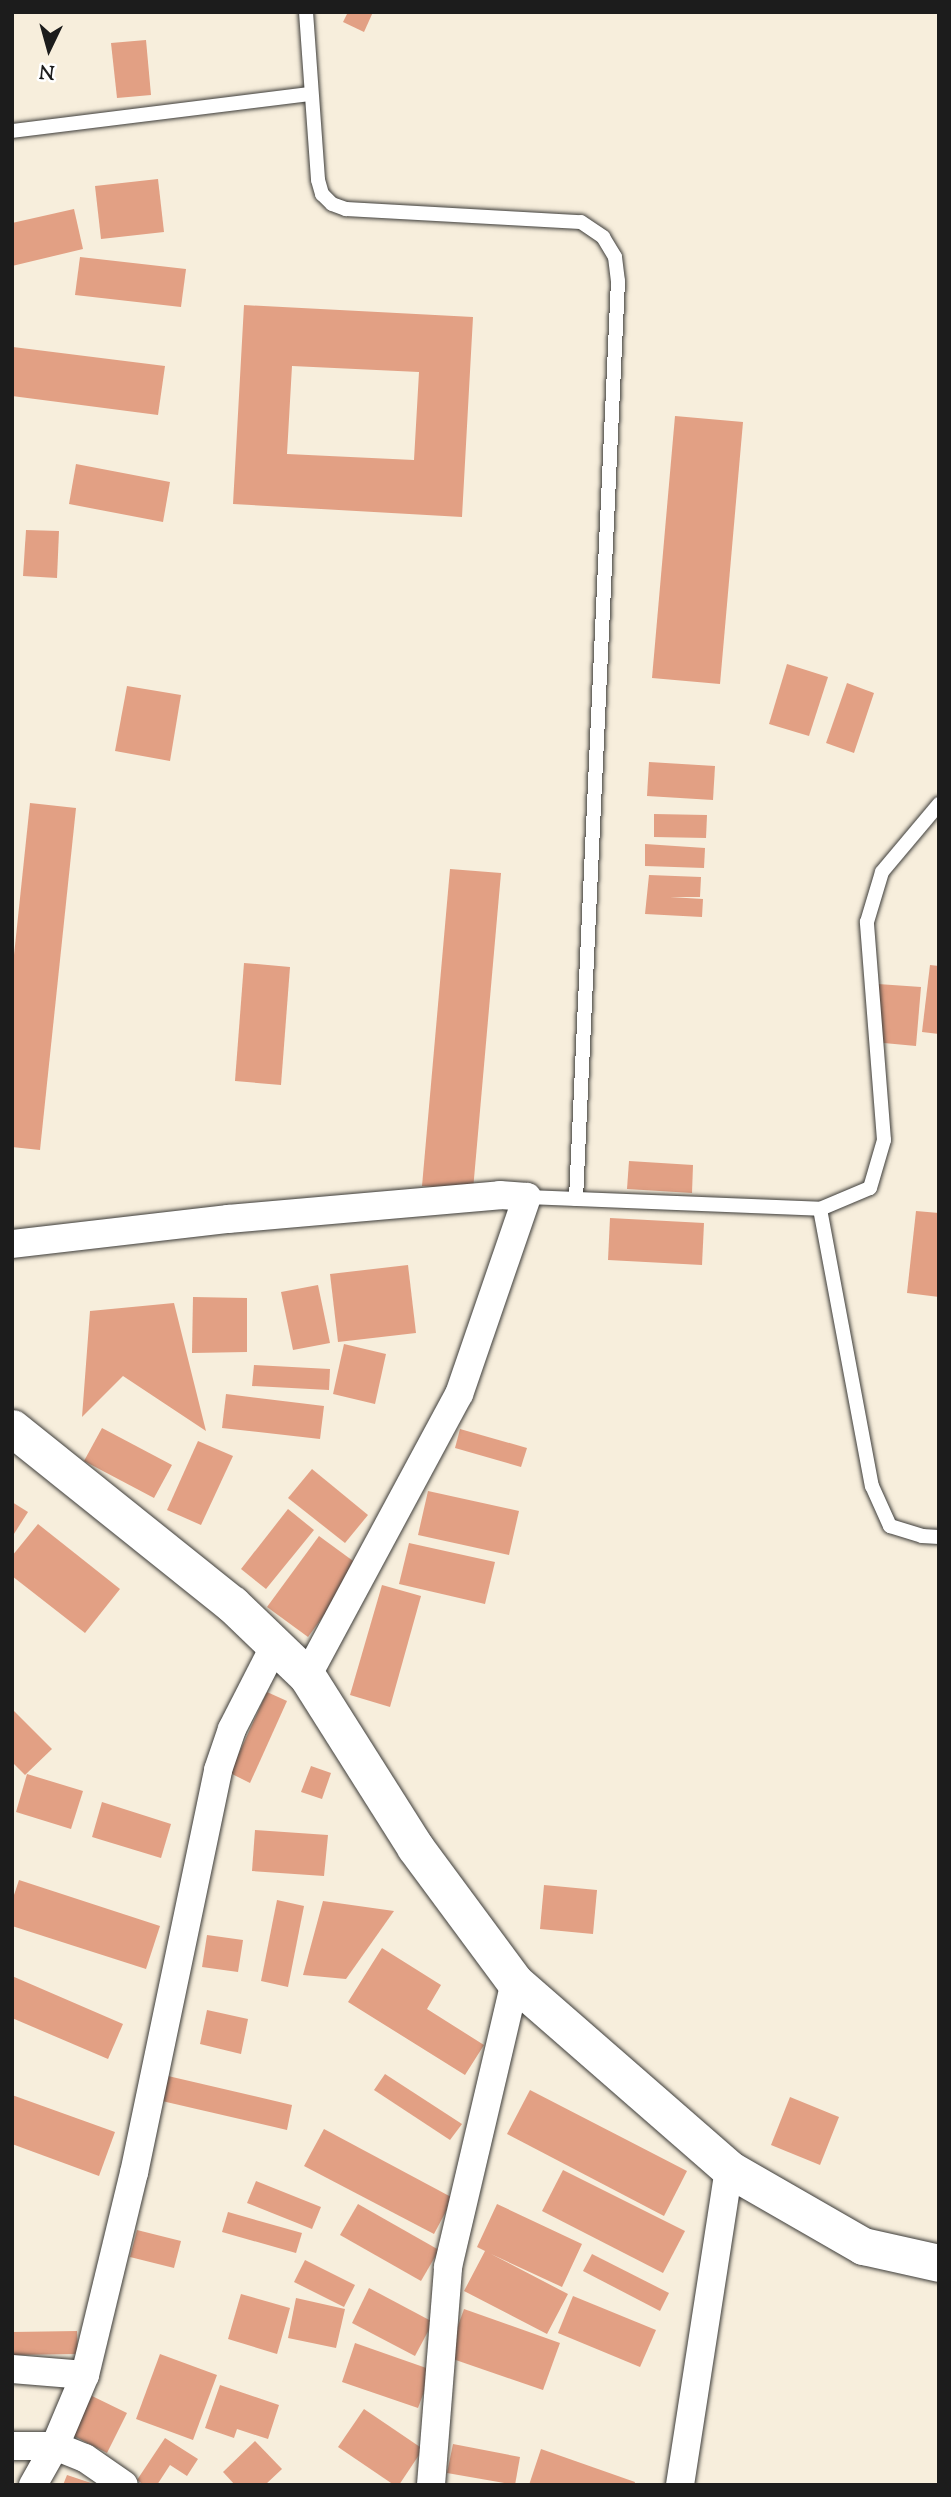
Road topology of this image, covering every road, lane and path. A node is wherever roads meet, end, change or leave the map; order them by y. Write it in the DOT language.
graph roads {
  1 [pos="306,12"];
  2 [pos="311,94"];
  3 [pos="12,131"];
  4 [pos="939,804"];
  5 [pos="527,1197"];
  6 [pos="576,1199"];
  7 [pos="820,1209"];
  8 [pos="12,1244"];
  9 [pos="12,1428"];
  10 [pos="939,1537"];
  11 [pos="276,1643"];
  12 [pos="307,1676"];
  13 [pos="515,1982"];
  14 [pos="729,2169"];
  15 [pos="939,2263"];
  16 [pos="12,2369"];
  17 [pos="85,2375"];
  18 [pos="12,2446"];
  19 [pos="55,2446"];
  20 [pos="33,2485"];
  21 [pos="124,2485"];
  22 [pos="431,2485"];
  23 [pos="680,2485"];
  1 -- 2 [label="lane"];
  2 -- 3 [label="lane"];
  2 -- 6 [label="lane"];
  4 -- 7 [label="lane"];
  5 -- 6 [label="lane"];
  5 -- 8 [label="street"];
  5 -- 12 [label="street"];
  6 -- 7 [label="lane"];
  7 -- 10 [label="lane"];
  9 -- 11 [label="street"];
  11 -- 12 [label="street"];
  11 -- 17 [label="street"];
  12 -- 13 [label="street"];
  13 -- 14 [label="street"];
  13 -- 22 [label="street"];
  14 -- 15 [label="street"];
  14 -- 23 [label="street"];
  16 -- 17 [label="street"];
  17 -- 19 [label="street"];
  18 -- 19 [label="street"];
  19 -- 20 [label="street"];
  19 -- 21 [label="street"];
}
